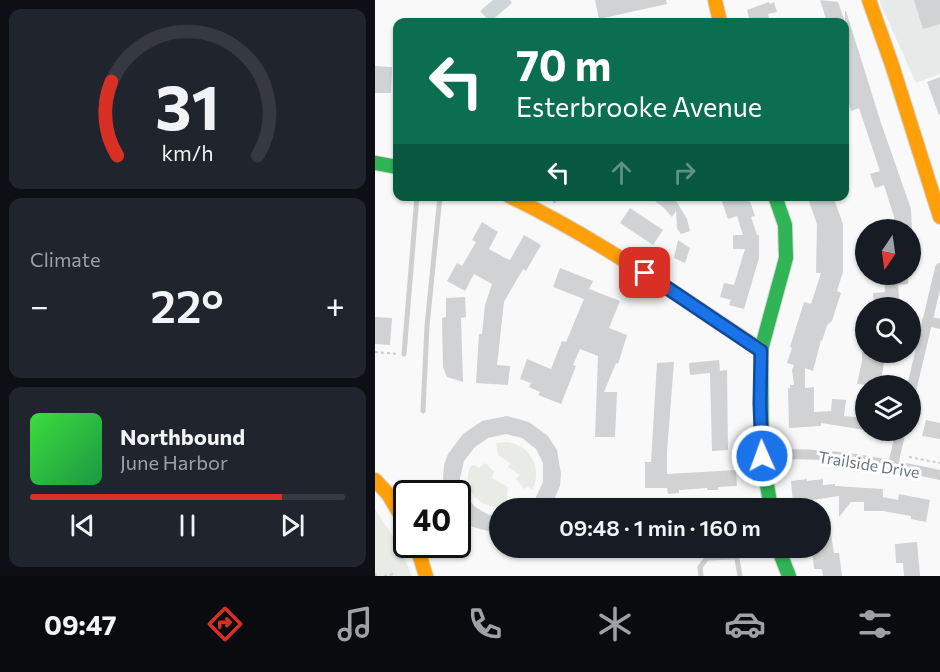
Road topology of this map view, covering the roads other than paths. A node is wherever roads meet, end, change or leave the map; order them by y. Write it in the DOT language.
graph roads {
  1 [pos="715,0"];
  2 [pos="869,0"];
  3 [pos="719,18"];
  4 [pos="375,163"];
  5 [pos="393,166"];
  6 [pos="417,201"];
  7 [pos="440,201"];
  8 [pos="520,201"];
  9 [pos="777,201"];
  10 [pos="940,217"];
  11 [pos="940,268"];
  12 [pos="927,321"];
  13 [pos="940,324"];
  14 [pos="761,351"];
  15 [pos="404,354"];
  16 [pos="915,375"];
  17 [pos="423,411"];
  18 [pos="898,441"];
  19 [pos="762,456"];
  20 [pos="893,465"];
  21 [pos="940,476"];
  22 [pos="375,480"];
  23 [pos="769,498"];
  24 [pos="393,502"];
  25 [pos="420,558"];
  26 [pos="707,558"];
  27 [pos="735,558"];
  28 [pos="783,558"];
  29 [pos="426,576"];
  30 [pos="701,576"];
  31 [pos="739,576"];
  32 [pos="789,576"];
  1 -- 3 [label="street"];
  2 -- 10 [label="street"];
  4 -- 5 [label="street"];
  6 -- 15 [label="lane"];
  7 -- 17 [label="lane"];
  8 -- 14 [label="street"];
  9 -- 14 [label="street"];
  11 -- 12 [label="street"];
  12 -- 13 [label="street"];
  12 -- 16 [label="street"];
  14 -- 19 [label="street"];
  18 -- 20 [label="street"];
  19 -- 20 [label="street, Trailside Drive"];
  19 -- 23 [label="street"];
  20 -- 21 [label="street, Trailside Drive"];
  22 -- 24 [label="street"];
  25 -- 29 [label="street"];
  26 -- 30 [label="lane"];
  27 -- 31 [label="lane"];
  28 -- 32 [label="street"];
}
